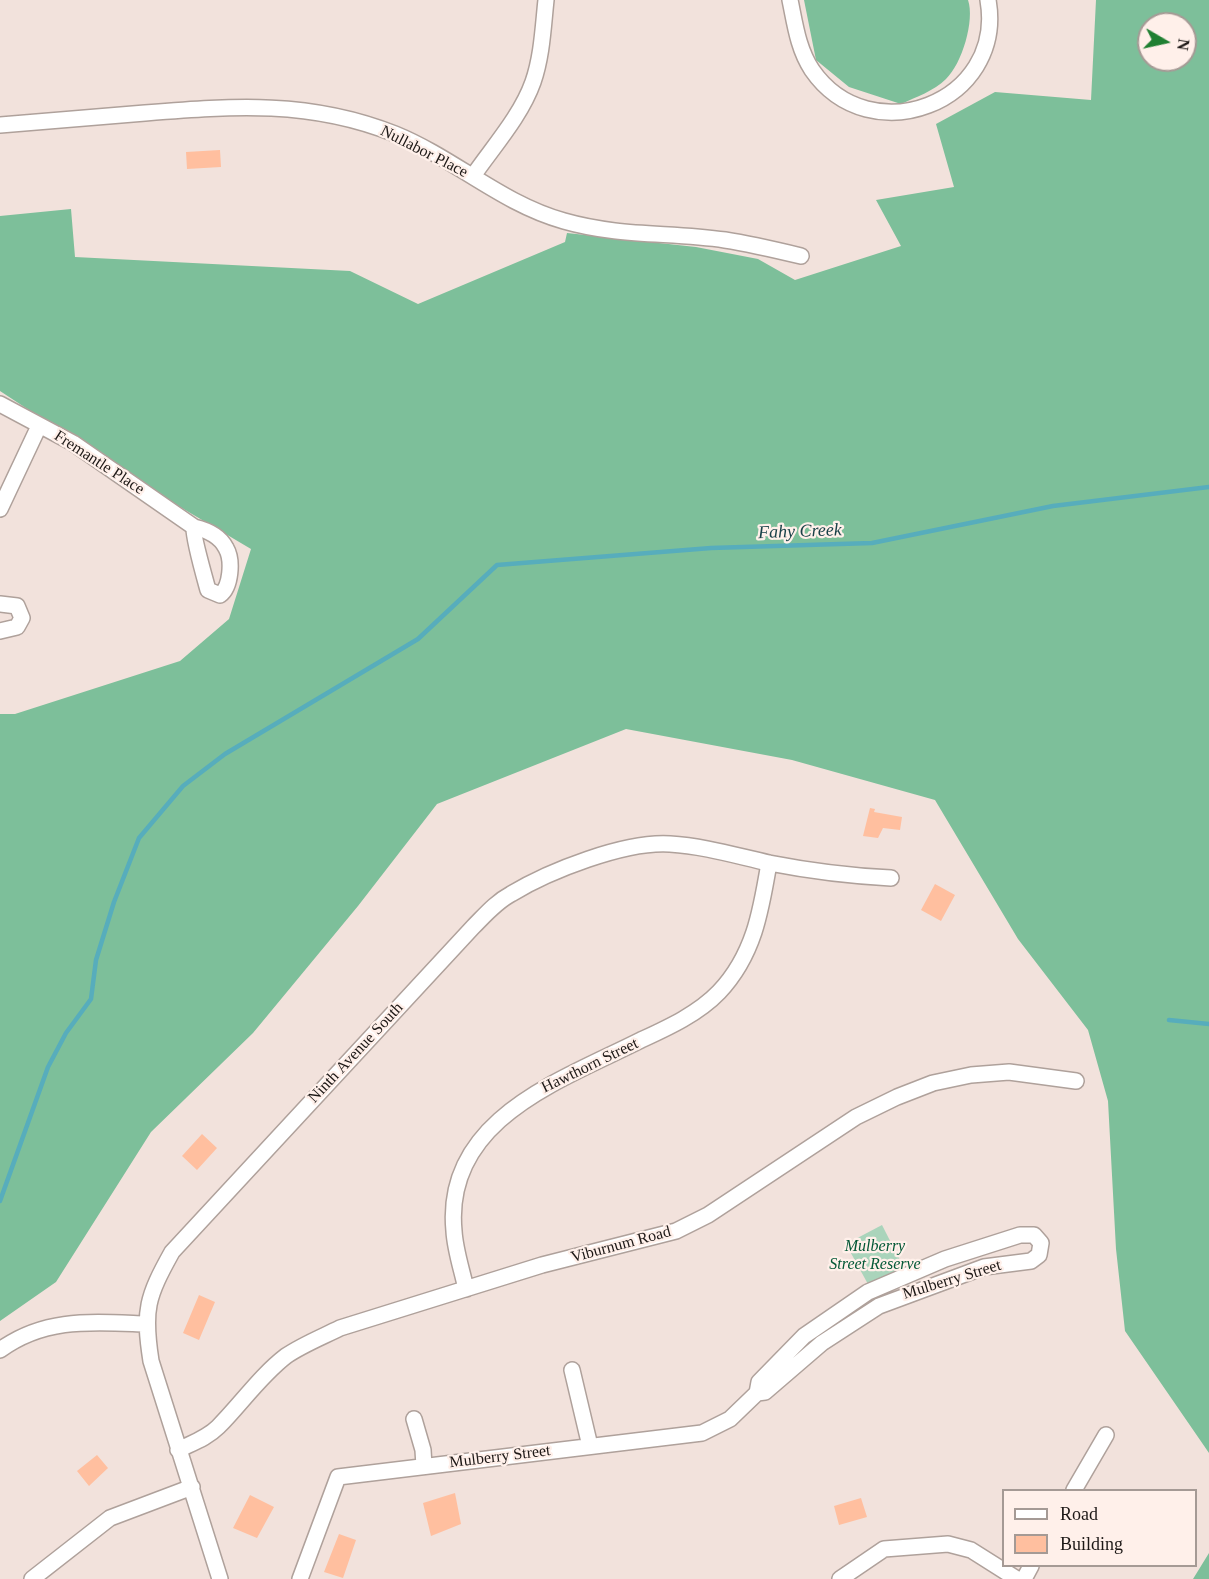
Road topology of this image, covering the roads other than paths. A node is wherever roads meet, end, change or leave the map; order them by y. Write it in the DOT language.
graph roads {
  1 [pos="546,0"];
  2 [pos="790,0"];
  3 [pos="988,0"];
  4 [pos="0,125"];
  5 [pos="473,176"];
  6 [pos="801,256"];
  7 [pos="0,405"];
  8 [pos="39,426"];
  9 [pos="0,509"];
  10 [pos="194,527"];
  11 [pos="0,604"];
  12 [pos="0,630"];
  13 [pos="769,862"];
  14 [pos="891,878"];
  15 [pos="1076,1081"];
  16 [pos="466,1289"];
  17 [pos="146,1324"];
  18 [pos="0,1350"];
  19 [pos="572,1370"];
  20 [pos="757,1393"];
  21 [pos="414,1419"];
  22 [pos="1106,1435"];
  23 [pos="590,1446"];
  24 [pos="178,1450"];
  25 [pos="424,1466"];
  26 [pos="192,1487"];
  27 [pos="1075,1489"];
  28 [pos="32,1579"];
  29 [pos="220,1579"];
  30 [pos="300,1579"];
  31 [pos="840,1579"];
  32 [pos="1017,1579"];
  1 -- 5 [label="street"];
  2 -- 3 [label="street"];
  4 -- 5 [label="street, Nullabor Place"];
  5 -- 6 [label="street, Nullabor Place"];
  7 -- 8 [label="street, Fremantle Place"];
  8 -- 9 [label="street"];
  8 -- 10 [label="street, Fremantle Place"];
  11 -- 12 [label="street"];
  13 -- 14 [label="street, Ninth Avenue South"];
  13 -- 16 [label="street, Hawthorn Street"];
  13 -- 17 [label="street, Ninth Avenue South"];
  15 -- 16 [label="street, Viburnum Road"];
  16 -- 24 [label="street, Viburnum Road"];
  17 -- 18 [label="street"];
  17 -- 24 [label="street, Ninth Avenue South"];
  19 -- 23 [label="street"];
  20 -- 20 [label="street, Mulberry Street"];
  20 -- 23 [label="street, Mulberry Street"];
  21 -- 25 [label="street"];
  22 -- 27 [label="street"];
  23 -- 25 [label="street, Mulberry Street"];
  24 -- 26 [label="street, Ninth Avenue South"];
  25 -- 30 [label="street, Mulberry Street"];
  26 -- 28 [label="street"];
  26 -- 29 [label="street, Ninth Avenue South"];
  31 -- 32 [label="street"];
}
